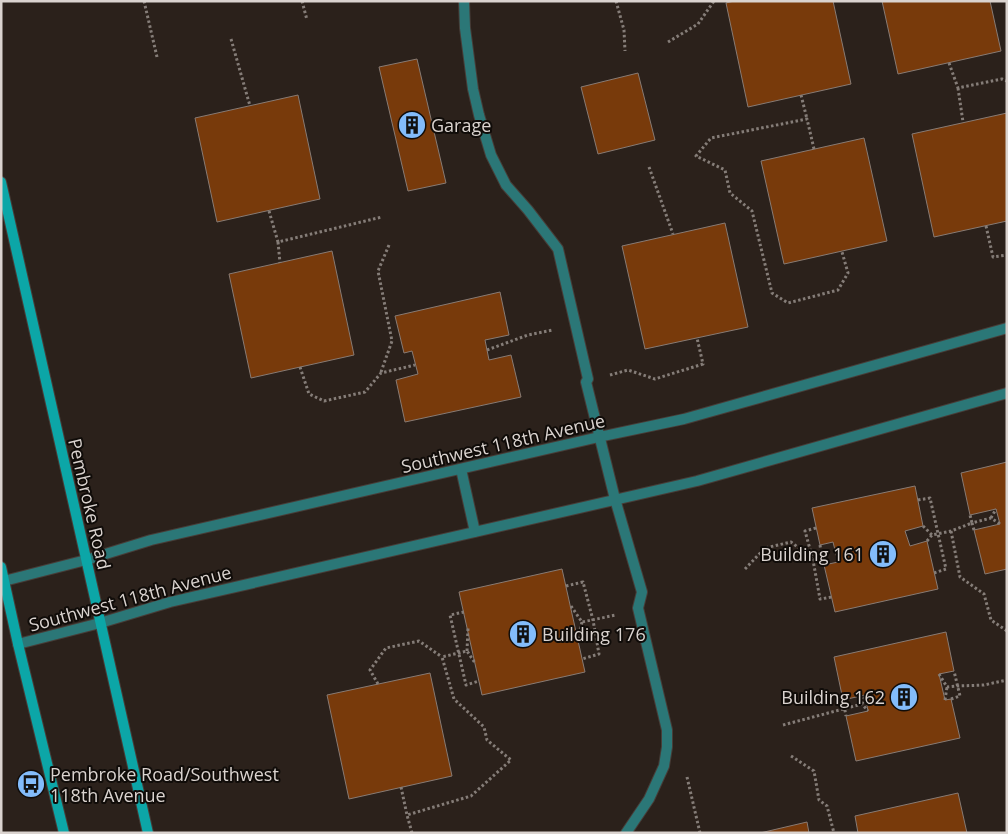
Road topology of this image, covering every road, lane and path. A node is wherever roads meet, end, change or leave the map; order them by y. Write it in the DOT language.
graph roads {
  1 [pos="144,1"];
  2 [pos="302,1"];
  3 [pos="464,1"];
  4 [pos="616,1"];
  5 [pos="714,1"];
  6 [pos="306,20"];
  7 [pos="231,39"];
  8 [pos="668,42"];
  9 [pos="625,51"];
  10 [pos="157,57"];
  11 [pos="949,62"];
  12 [pos="1007,81"];
  13 [pos="958,88"];
  14 [pos="801,95"];
  15 [pos="250,106"];
  16 [pos="807,119"];
  17 [pos="963,122"];
  18 [pos="814,149"];
  19 [pos="649,167"];
  20 [pos="1,182"];
  21 [pos="269,211"];
  22 [pos="382,217"];
  23 [pos="986,226"];
  24 [pos="673,234"];
  25 [pos="278,242"];
  26 [pos="389,245"];
  27 [pos="842,252"];
  28 [pos="1007,255"];
  29 [pos="280,263"];
  30 [pos="576,326"];
  31 [pos="1007,328"];
  32 [pos="696,338"];
  33 [pos="487,350"];
  34 [pos="415,365"];
  35 [pos="300,367"];
  36 [pos="380,373"];
  37 [pos="586,382"];
  38 [pos="1007,393"];
  39 [pos="599,437"];
  40 [pos="461,469"];
  41 [pos="615,499"];
  42 [pos="918,500"];
  43 [pos="996,508"];
  44 [pos="970,514"];
  45 [pos="991,518"];
  46 [pos="972,523"];
  47 [pos="1000,524"];
  48 [pos="924,526"];
  49 [pos="816,528"];
  50 [pos="974,530"];
  51 [pos="951,531"];
  52 [pos="475,532"];
  53 [pos="939,534"];
  54 [pos="932,536"];
  55 [pos="927,541"];
  56 [pos="820,545"];
  57 [pos="822,558"];
  58 [pos="86,560"];
  59 [pos="813,560"];
  60 [pos="824,565"];
  61 [pos="1,567"];
  62 [pos="745,569"];
  63 [pos="934,573"];
  64 [pos="4,581"];
  65 [pos="566,586"];
  66 [pos="832,597"];
  67 [pos="571,606"];
  68 [pos="464,612"];
  69 [pos="593,620"];
  70 [pos="582,622"];
  71 [pos="100,623"];
  72 [pos="468,628"];
  73 [pos="1007,631"];
  74 [pos="578,639"];
  75 [pos="18,644"];
  76 [pos="467,650"];
  77 [pos="458,653"];
  78 [pos="442,657"];
  79 [pos="582,659"];
  80 [pos="475,663"];
  81 [pos="954,671"];
  82 [pos="938,674"];
  83 [pos="1007,680"];
  84 [pos="479,681"];
  85 [pos="378,684"];
  86 [pos="958,686"];
  87 [pos="947,687"];
  88 [pos="865,695"];
  89 [pos="951,699"];
  90 [pos="843,700"];
  91 [pos="945,700"];
  92 [pos="862,704"];
  93 [pos="844,710"];
  94 [pos="868,711"];
  95 [pos="846,716"];
  96 [pos="784,725"];
  97 [pos="791,756"];
  98 [pos="687,777"];
  99 [pos="401,787"];
  100 [pos="407,815"];
  101 [pos="64,833"];
  102 [pos="148,833"];
  103 [pos="412,833"];
  104 [pos="626,833"];
  105 [pos="700,833"];
  106 [pos="834,833"];
  1 -- 10 [label="path"];
  2 -- 6 [label="path"];
  3 -- 30 [label="street"];
  4 -- 9 [label="path"];
  5 -- 8 [label="path"];
  7 -- 15 [label="path"];
  11 -- 13 [label="path"];
  12 -- 13 [label="path"];
  13 -- 17 [label="path"];
  14 -- 16 [label="path"];
  16 -- 18 [label="path"];
  16 -- 27 [label="path"];
  19 -- 24 [label="path"];
  20 -- 58 [label="main road, Pembroke Road"];
  21 -- 25 [label="path"];
  22 -- 25 [label="path"];
  23 -- 28 [label="path"];
  25 -- 29 [label="path"];
  26 -- 36 [label="path"];
  30 -- 33 [label="path"];
  30 -- 37 [label="street"];
  31 -- 39 [label="street, Southwest 118th Avenue"];
  32 -- 37 [label="path"];
  34 -- 36 [label="path"];
  35 -- 36 [label="path"];
  37 -- 39 [label="street"];
  38 -- 41 [label="street, Southwest 118th Avenue"];
  39 -- 40 [label="street, Southwest 118th Avenue"];
  39 -- 41 [label="street"];
  40 -- 52 [label="street"];
  40 -- 58 [label="street, Southwest 118th Avenue"];
  41 -- 52 [label="street, Southwest 118th Avenue"];
  41 -- 104 [label="street"];
  42 -- 53 [label="path"];
  43 -- 45 [label="path"];
  44 -- 46 [label="path"];
  45 -- 46 [label="path"];
  45 -- 47 [label="path"];
  46 -- 50 [label="path"];
  46 -- 51 [label="path"];
  48 -- 54 [label="path"];
  49 -- 59 [label="path"];
  51 -- 53 [label="path"];
  51 -- 73 [label="path"];
  52 -- 71 [label="street, Southwest 118th Avenue"];
  53 -- 54 [label="path"];
  53 -- 63 [label="path"];
  54 -- 55 [label="path"];
  56 -- 57 [label="path"];
  57 -- 59 [label="path"];
  57 -- 60 [label="path"];
  58 -- 64 [label="street, Southwest 118th Avenue"];
  58 -- 71 [label="main road, Pembroke Road"];
  59 -- 62 [label="path"];
  59 -- 66 [label="path"];
  61 -- 64 [label="main road"];
  64 -- 75 [label="main road"];
  65 -- 69 [label="path"];
  67 -- 70 [label="path"];
  68 -- 77 [label="path"];
  69 -- 70 [label="path"];
  69 -- 79 [label="path"];
  70 -- 74 [label="path"];
  71 -- 75 [label="street, Southwest 118th Avenue"];
  71 -- 102 [label="main road, Pembroke Road"];
  72 -- 76 [label="path"];
  75 -- 101 [label="main road"];
  76 -- 77 [label="path"];
  76 -- 80 [label="path"];
  77 -- 78 [label="path"];
  77 -- 84 [label="path"];
  78 -- 85 [label="path"];
  78 -- 100 [label="path"];
  81 -- 86 [label="path"];
  82 -- 87 [label="path"];
  83 -- 86 [label="path"];
  86 -- 87 [label="path"];
  86 -- 89 [label="path"];
  87 -- 91 [label="path"];
  88 -- 92 [label="path"];
  90 -- 93 [label="path"];
  92 -- 93 [label="path"];
  92 -- 94 [label="path"];
  93 -- 95 [label="path"];
  93 -- 96 [label="path"];
  97 -- 106 [label="path"];
  98 -- 105 [label="path"];
  99 -- 100 [label="path"];
  100 -- 103 [label="path"];
}
